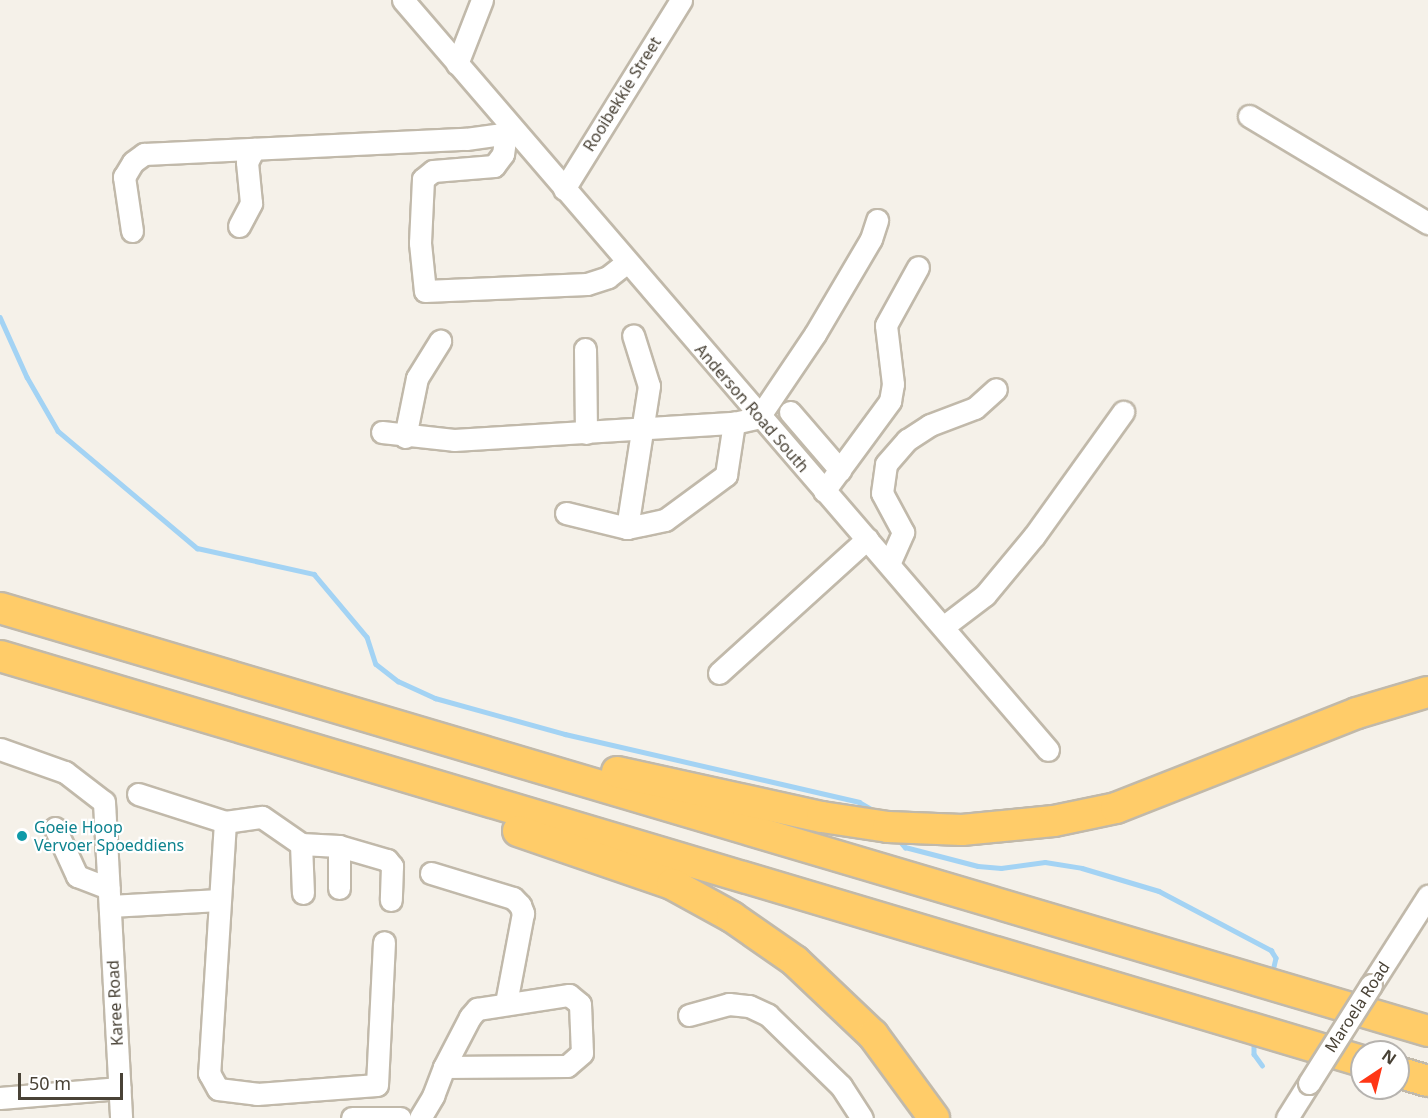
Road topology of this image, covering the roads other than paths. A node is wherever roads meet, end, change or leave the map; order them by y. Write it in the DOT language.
graph roads {
  1 [pos="403,0"];
  2 [pos="482,0"];
  3 [pos="681,0"];
  4 [pos="457,64"];
  5 [pos="1249,116"];
  6 [pos="511,133"];
  7 [pos="254,149"];
  8 [pos="564,189"];
  9 [pos="877,220"];
  10 [pos="1428,223"];
  11 [pos="238,226"];
  12 [pos="132,231"];
  13 [pos="627,262"];
  14 [pos="918,267"];
  15 [pos="633,335"];
  16 [pos="440,341"];
  17 [pos="585,350"];
  18 [pos="996,389"];
  19 [pos="790,412"];
  20 [pos="1123,412"];
  21 [pos="759,417"];
  22 [pos="734,423"];
  23 [pos="643,430"];
  24 [pos="382,432"];
  25 [pos="586,433"];
  26 [pos="405,437"];
  27 [pos="840,470"];
  28 [pos="824,491"];
  29 [pos="566,513"];
  30 [pos="627,528"];
  31 [pos="867,539"];
  32 [pos="889,564"];
  33 [pos="0,608"];
  34 [pos="943,627"];
  35 [pos="0,656"];
  36 [pos="719,673"];
  37 [pos="1428,692"];
  38 [pos="165,707"];
  39 [pos="368,718"];
  40 [pos="0,749"];
  41 [pos="1048,750"];
  42 [pos="138,794"];
  43 [pos="225,822"];
  44 [pos="55,828"];
  45 [pos="301,844"];
  46 [pos="339,846"];
  47 [pos="431,873"];
  48 [pos="339,888"];
  49 [pos="303,893"];
  50 [pos="1428,896"];
  51 [pos="110,897"];
  52 [pos="218,900"];
  53 [pos="391,900"];
  54 [pos="384,942"];
  55 [pos="506,1003"];
  56 [pos="689,1015"];
  57 [pos="1428,1031"];
  58 [pos="1350,1057"];
  59 [pos="444,1067"];
  60 [pos="1410,1076"];
  61 [pos="1428,1081"];
  62 [pos="120,1088"];
  63 [pos="0,1098"];
  64 [pos="121,1118"];
  65 [pos="352,1118"];
  66 [pos="400,1118"];
  67 [pos="420,1118"];
  68 [pos="862,1118"];
  69 [pos="934,1118"];
  70 [pos="1287,1118"];
  1 -- 4 [label="street, Anderson Road South"];
  2 -- 4 [label="street"];
  3 -- 8 [label="street, Rooibekkie Street"];
  4 -- 6 [label="street, Anderson Road South"];
  5 -- 10 [label="street"];
  6 -- 7 [label="street"];
  6 -- 8 [label="street, Anderson Road South"];
  6 -- 13 [label="street"];
  7 -- 11 [label="street"];
  7 -- 12 [label="street"];
  8 -- 13 [label="street, Anderson Road South"];
  9 -- 21 [label="street"];
  13 -- 21 [label="street, Anderson Road South"];
  14 -- 27 [label="street"];
  15 -- 23 [label="street"];
  16 -- 26 [label="street"];
  17 -- 25 [label="street"];
  18 -- 32 [label="street"];
  19 -- 27 [label="street"];
  20 -- 34 [label="street"];
  21 -- 22 [label="street"];
  21 -- 28 [label="street, Anderson Road South"];
  22 -- 23 [label="street"];
  22 -- 30 [label="street"];
  23 -- 25 [label="street"];
  23 -- 30 [label="street"];
  24 -- 26 [label="street"];
  25 -- 26 [label="street"];
  27 -- 28 [label="street"];
  28 -- 31 [label="street, Anderson Road South"];
  29 -- 30 [label="street"];
  31 -- 32 [label="street, Anderson Road South"];
  31 -- 36 [label="street"];
  32 -- 34 [label="street, Anderson Road South"];
  33 -- 39 [label="highway"];
  34 -- 41 [label="street, Anderson Road South"];
  35 -- 38 [label="highway"];
  37 -- 39 [label="highway"];
  38 -- 58 [label="highway"];
  38 -- 69 [label="highway"];
  39 -- 57 [label="highway"];
  40 -- 51 [label="street, Karee Road"];
  42 -- 43 [label="street"];
  43 -- 45 [label="street"];
  43 -- 52 [label="street"];
  44 -- 51 [label="street"];
  45 -- 46 [label="street"];
  45 -- 49 [label="street"];
  46 -- 48 [label="street"];
  46 -- 53 [label="street"];
  47 -- 55 [label="street"];
  50 -- 70 [label="street, Maroela Road, bridge"];
  51 -- 52 [label="street"];
  51 -- 62 [label="street, Karee Road"];
  52 -- 54 [label="street"];
  55 -- 59 [label="street"];
  55 -- 59 [label="street"];
  56 -- 68 [label="street"];
  59 -- 67 [label="street"];
  60 -- 61 [label="highway"];
  62 -- 63 [label="street"];
  62 -- 64 [label="street, Karee Road"];
  65 -- 66 [label="street"];
}
